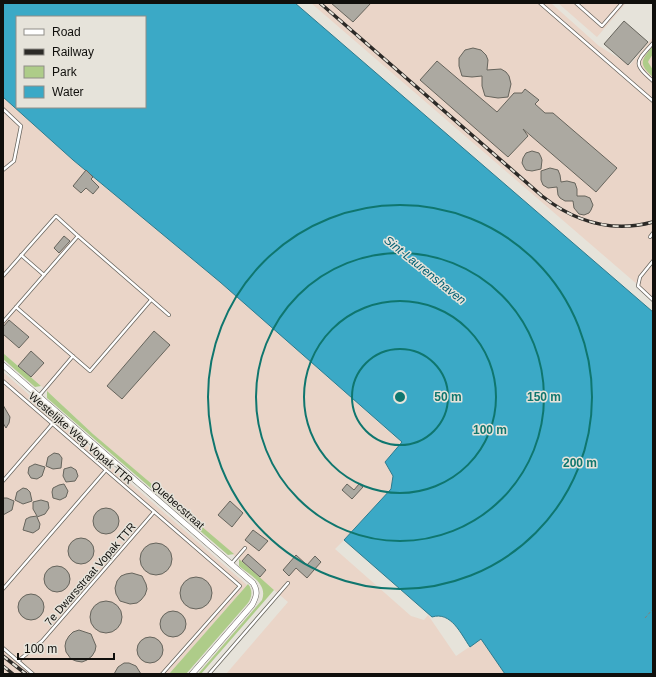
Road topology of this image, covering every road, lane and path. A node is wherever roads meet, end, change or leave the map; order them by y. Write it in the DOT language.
graph roads {
  1 [pos="540,3"];
  2 [pos="576,3"];
  3 [pos="622,3"];
  4 [pos="653,43"];
  5 [pos="653,82"];
  6 [pos="653,101"];
  7 [pos="3,109"];
  8 [pos="3,170"];
  9 [pos="653,233"];
  10 [pos="78,236"];
  11 [pos="650,237"];
  12 [pos="22,255"];
  13 [pos="653,261"];
  14 [pos="44,275"];
  15 [pos="3,276"];
  16 [pos="151,300"];
  17 [pos="653,300"];
  18 [pos="16,307"];
  19 [pos="169,315"];
  20 [pos="3,322"];
  21 [pos="73,356"];
  22 [pos="3,365"];
  23 [pos="3,381"];
  24 [pos="38,396"];
  25 [pos="60,415"];
  26 [pos="52,424"];
  27 [pos="106,470"];
  28 [pos="3,481"];
  29 [pos="154,512"];
  30 [pos="245,548"];
  31 [pos="231,564"];
  32 [pos="288,583"];
  33 [pos="3,588"];
  34 [pos="653,609"];
  35 [pos="645,618"];
  36 [pos="3,648"];
  37 [pos="18,661"];
  38 [pos="33,674"];
  39 [pos="162,674"];
  40 [pos="192,674"];
  41 [pos="209,674"];
  1 -- 6 [label="lane"];
  2 -- 3 [label="lane"];
  4 -- 5 [label="lane"];
  7 -- 8 [label="lane"];
  9 -- 11 [label="lane"];
  10 -- 12 [label="lane"];
  10 -- 14 [label="lane"];
  10 -- 16 [label="lane"];
  12 -- 14 [label="lane"];
  12 -- 15 [label="lane"];
  13 -- 17 [label="lane"];
  14 -- 18 [label="lane"];
  16 -- 19 [label="lane"];
  16 -- 21 [label="lane"];
  18 -- 20 [label="lane"];
  18 -- 21 [label="lane"];
  21 -- 24 [label="lane"];
  22 -- 24 [label="street, Quebecstraat"];
  23 -- 26 [label="lane, Westelijke Weg Vopak TTR"];
  24 -- 25 [label="street, Quebecstraat"];
  25 -- 26 [label="lane"];
  25 -- 31 [label="street, Quebecstraat"];
  26 -- 27 [label="lane, Westelijke Weg Vopak TTR"];
  26 -- 28 [label="lane"];
  27 -- 29 [label="lane, Westelijke Weg Vopak TTR"];
  27 -- 33 [label="lane"];
  29 -- 37 [label="lane, 7e Dwarsstraat Vopak TTR"];
  29 -- 39 [label="lane, Westelijke Weg Vopak TTR"];
  30 -- 31 [label="lane"];
  31 -- 40 [label="street, Quebecstraat"];
  32 -- 41 [label="lane"];
  34 -- 35 [label="path"];
  36 -- 37 [label="lane"];
  37 -- 38 [label="lane"];
}
